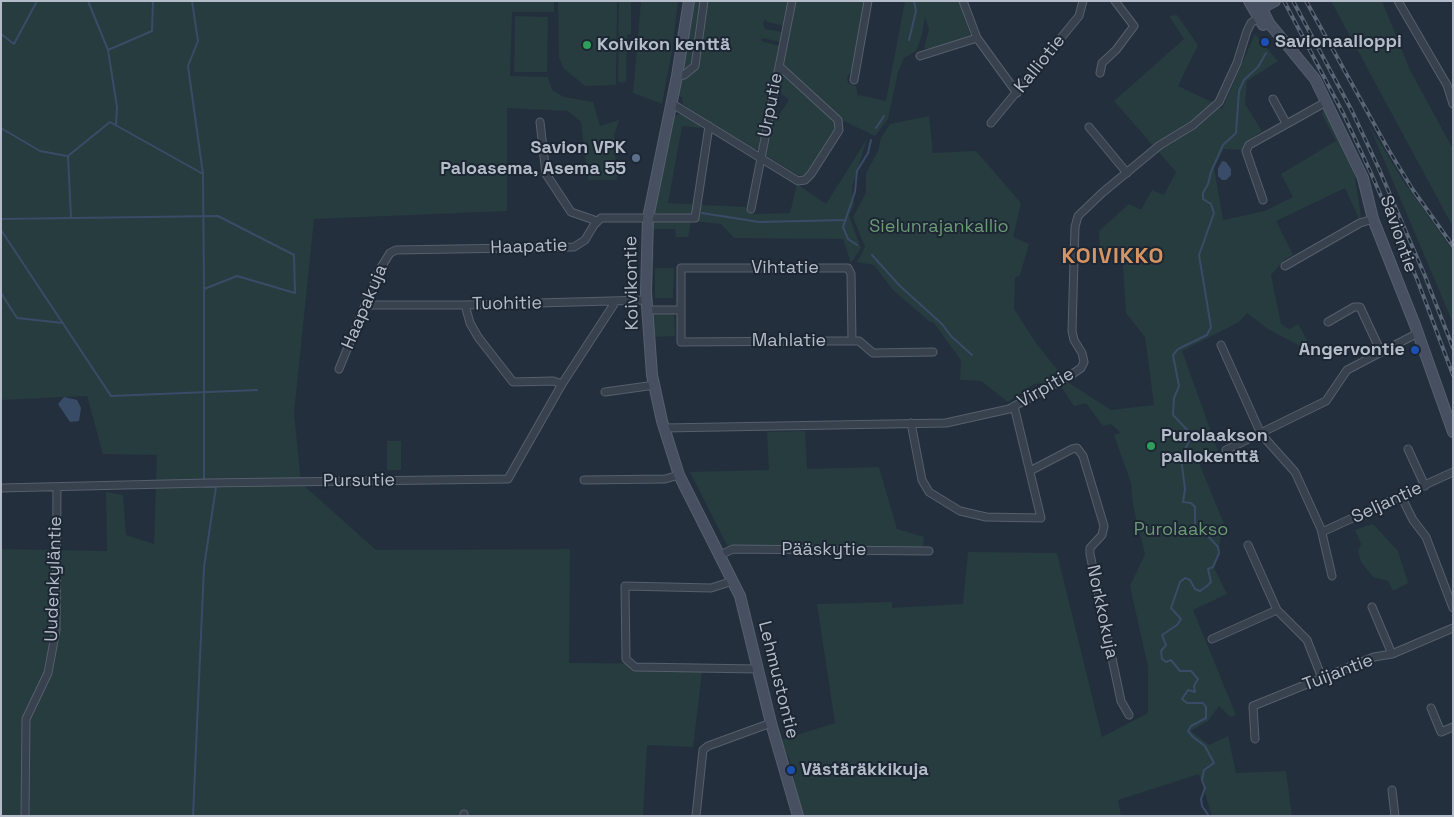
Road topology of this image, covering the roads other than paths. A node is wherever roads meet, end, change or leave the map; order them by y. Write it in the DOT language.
graph roads {
  1 [pos="688,1"];
  2 [pos="704,1"];
  3 [pos="792,1"];
  4 [pos="868,1"];
  5 [pos="963,1"];
  6 [pos="1083,1"];
  7 [pos="1115,1"];
  8 [pos="1249,1"];
  9 [pos="1275,1"];
  10 [pos="1398,1"];
  11 [pos="1259,11"];
  12 [pos="977,38"];
  13 [pos="920,56"];
  14 [pos="779,66"];
  15 [pos="1100,73"];
  16 [pos="677,76"];
  17 [pos="854,80"];
  18 [pos="1017,93"];
  19 [pos="1273,99"];
  20 [pos="1326,102"];
  21 [pos="671,103"];
  22 [pos="1453,104"];
  23 [pos="540,122"];
  24 [pos="991,123"];
  25 [pos="1286,123"];
  26 [pos="709,126"];
  27 [pos="1089,126"];
  28 [pos="761,157"];
  29 [pos="1127,173"];
  30 [pos="1263,200"];
  31 [pos="751,209"];
  32 [pos="648,218"];
  33 [pos="1373,219"];
  34 [pos="597,220"];
  35 [pos="396,250"];
  36 [pos="1284,266"];
  37 [pos="681,300"];
  38 [pos="616,301"];
  39 [pos="367,305"];
  40 [pos="465,305"];
  41 [pos="647,305"];
  42 [pos="681,310"];
  43 [pos="1328,322"];
  44 [pos="1418,334"];
  45 [pos="852,341"];
  46 [pos="1221,345"];
  47 [pos="933,352"];
  48 [pos="1381,352"];
  49 [pos="339,369"];
  50 [pos="562,384"];
  51 [pos="655,386"];
  52 [pos="605,392"];
  53 [pos="1014,406"];
  54 [pos="911,423"];
  55 [pos="664,428"];
  56 [pos="1453,432"];
  57 [pos="1262,434"];
  58 [pos="1408,449"];
  59 [pos="1226,450"];
  60 [pos="1030,471"];
  61 [pos="1453,472"];
  62 [pos="679,475"];
  63 [pos="584,480"];
  64 [pos="1424,486"];
  65 [pos="57,487"];
  66 [pos="1,488"];
  67 [pos="1402,496"];
  68 [pos="1322,532"];
  69 [pos="1248,545"];
  70 [pos="929,551"];
  71 [pos="720,555"];
  72 [pos="1332,576"];
  73 [pos="733,581"];
  74 [pos="1372,607"];
  75 [pos="1453,608"];
  76 [pos="1277,610"];
  77 [pos="1453,628"];
  78 [pos="1212,639"];
  79 [pos="1392,654"];
  80 [pos="758,669"];
  81 [pos="1322,678"];
  82 [pos="1431,708"];
  83 [pos="1129,715"];
  84 [pos="771,723"];
  85 [pos="1453,727"];
  86 [pos="1255,739"];
  87 [pos="1392,790"];
  88 [pos="25,816"];
  89 [pos="696,816"];
  90 [pos="798,816"];
  91 [pos="1395,816"];
  1 -- 16 [label="main road, Koivikontie"];
  2 -- 16 [label="street"];
  3 -- 14 [label="street, Urputie"];
  4 -- 17 [label="street"];
  5 -- 12 [label="street"];
  6 -- 18 [label="street, Kalliotie"];
  7 -- 15 [label="street"];
  8 -- 11 [label="main road, Saviontie"];
  9 -- 11 [label="main road"];
  10 -- 22 [label="street"];
  11 -- 20 [label="main road, Saviontie"];
  11 -- 29 [label="street, Virpitie"];
  12 -- 13 [label="street"];
  12 -- 18 [label="street"];
  14 -- 28 [label="street, Urputie"];
  14 -- 28 [label="street"];
  16 -- 21 [label="main road, Koivikontie"];
  18 -- 24 [label="street, Kalliotie"];
  19 -- 25 [label="street"];
  20 -- 25 [label="street"];
  20 -- 33 [label="main road, Saviontie"];
  21 -- 26 [label="street"];
  21 -- 32 [label="main road, Koivikontie"];
  23 -- 34 [label="street"];
  25 -- 30 [label="street"];
  26 -- 28 [label="street"];
  26 -- 32 [label="street"];
  27 -- 29 [label="street"];
  28 -- 31 [label="street, Urputie"];
  29 -- 53 [label="street, Virpitie"];
  32 -- 34 [label="street"];
  32 -- 41 [label="main road, Koivikontie"];
  33 -- 36 [label="street"];
  33 -- 44 [label="main road, Saviontie"];
  34 -- 35 [label="street, Haapatie"];
  35 -- 39 [label="street, Haapakuja"];
  37 -- 42 [label="street, Mahlatie"];
  37 -- 45 [label="street, Vihtatie"];
  38 -- 40 [label="street, Tuohitie"];
  38 -- 41 [label="street, Tuohitie"];
  38 -- 50 [label="street, Pursutie"];
  39 -- 40 [label="street, Tuohitie"];
  39 -- 49 [label="street, Haapakuja"];
  40 -- 50 [label="street"];
  41 -- 42 [label="street, Tuohitie"];
  41 -- 51 [label="main road, Koivikontie"];
  42 -- 45 [label="street, Mahlatie"];
  43 -- 48 [label="street"];
  44 -- 48 [label="street"];
  44 -- 56 [label="main road, Saviontie"];
  45 -- 47 [label="street, Mahlatie"];
  46 -- 57 [label="street"];
  48 -- 57 [label="street"];
  50 -- 65 [label="street, Pursutie"];
  51 -- 52 [label="street"];
  51 -- 55 [label="main road, Koivikontie"];
  53 -- 54 [label="street, Virpitie"];
  53 -- 60 [label="street"];
  54 -- 55 [label="street, Virpitie"];
  54 -- 60 [label="street"];
  55 -- 62 [label="main road, Koivikontie"];
  57 -- 59 [label="street"];
  57 -- 68 [label="street"];
  58 -- 64 [label="street"];
  60 -- 83 [label="street, Norkkokuja"];
  61 -- 64 [label="street, Seljantie"];
  62 -- 63 [label="street"];
  62 -- 71 [label="main road, Koivikontie"];
  64 -- 67 [label="street, Seljantie"];
  65 -- 66 [label="street, Pursutie"];
  65 -- 88 [label="street, Uudenkyläntie"];
  67 -- 68 [label="street, Seljantie"];
  67 -- 75 [label="street"];
  68 -- 72 [label="street"];
  69 -- 76 [label="street"];
  70 -- 71 [label="street, Pääskytie"];
  71 -- 73 [label="main road, Lehmustontie"];
  73 -- 80 [label="main road, Lehmustontie"];
  73 -- 80 [label="street"];
  74 -- 79 [label="street"];
  76 -- 78 [label="street"];
  76 -- 81 [label="street"];
  77 -- 79 [label="street, Tuijantie"];
  79 -- 81 [label="street, Tuijantie"];
  80 -- 84 [label="main road, Lehmustontie"];
  81 -- 86 [label="street, Tuijantie"];
  82 -- 85 [label="street"];
  84 -- 89 [label="street"];
  84 -- 90 [label="main road, Lehmustontie"];
  87 -- 91 [label="street"];
}
